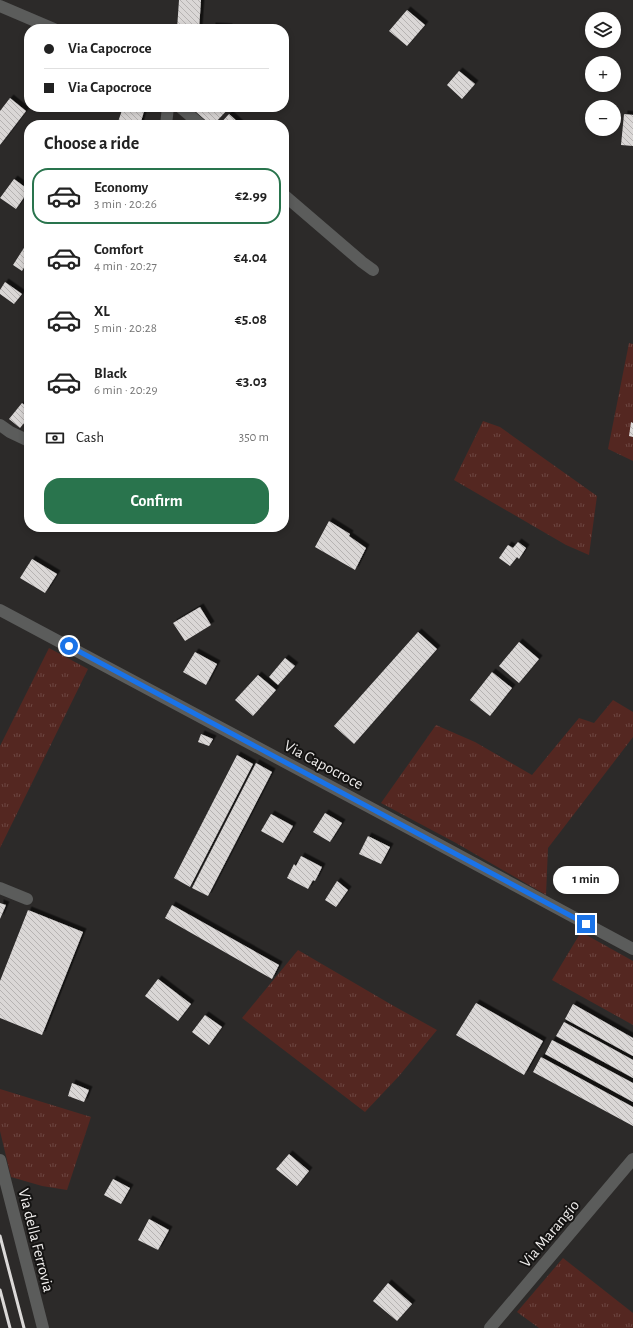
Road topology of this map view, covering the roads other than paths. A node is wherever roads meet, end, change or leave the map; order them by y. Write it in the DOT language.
graph roads {
  1 [pos="0,6"];
  2 [pos="42,24"];
  3 [pos="186,112"];
  4 [pos="195,120"];
  5 [pos="289,199"];
  6 [pos="374,270"];
  7 [pos="0,424"];
  8 [pos="24,439"];
  9 [pos="0,610"];
  10 [pos="0,888"];
  11 [pos="27,899"];
  12 [pos="633,949"];
  13 [pos="633,1159"];
  14 [pos="0,1160"];
  15 [pos="43,1328"];
  16 [pos="490,1328"];
  1 -- 2 [label="street"];
  3 -- 4 [label="street"];
  5 -- 6 [label="street"];
  7 -- 8 [label="street"];
  9 -- 12 [label="street, Via Capocroce"];
  10 -- 11 [label="street"];
  13 -- 16 [label="street, Via Marangio"];
  14 -- 15 [label="street, Via della Ferrovia"];
}
